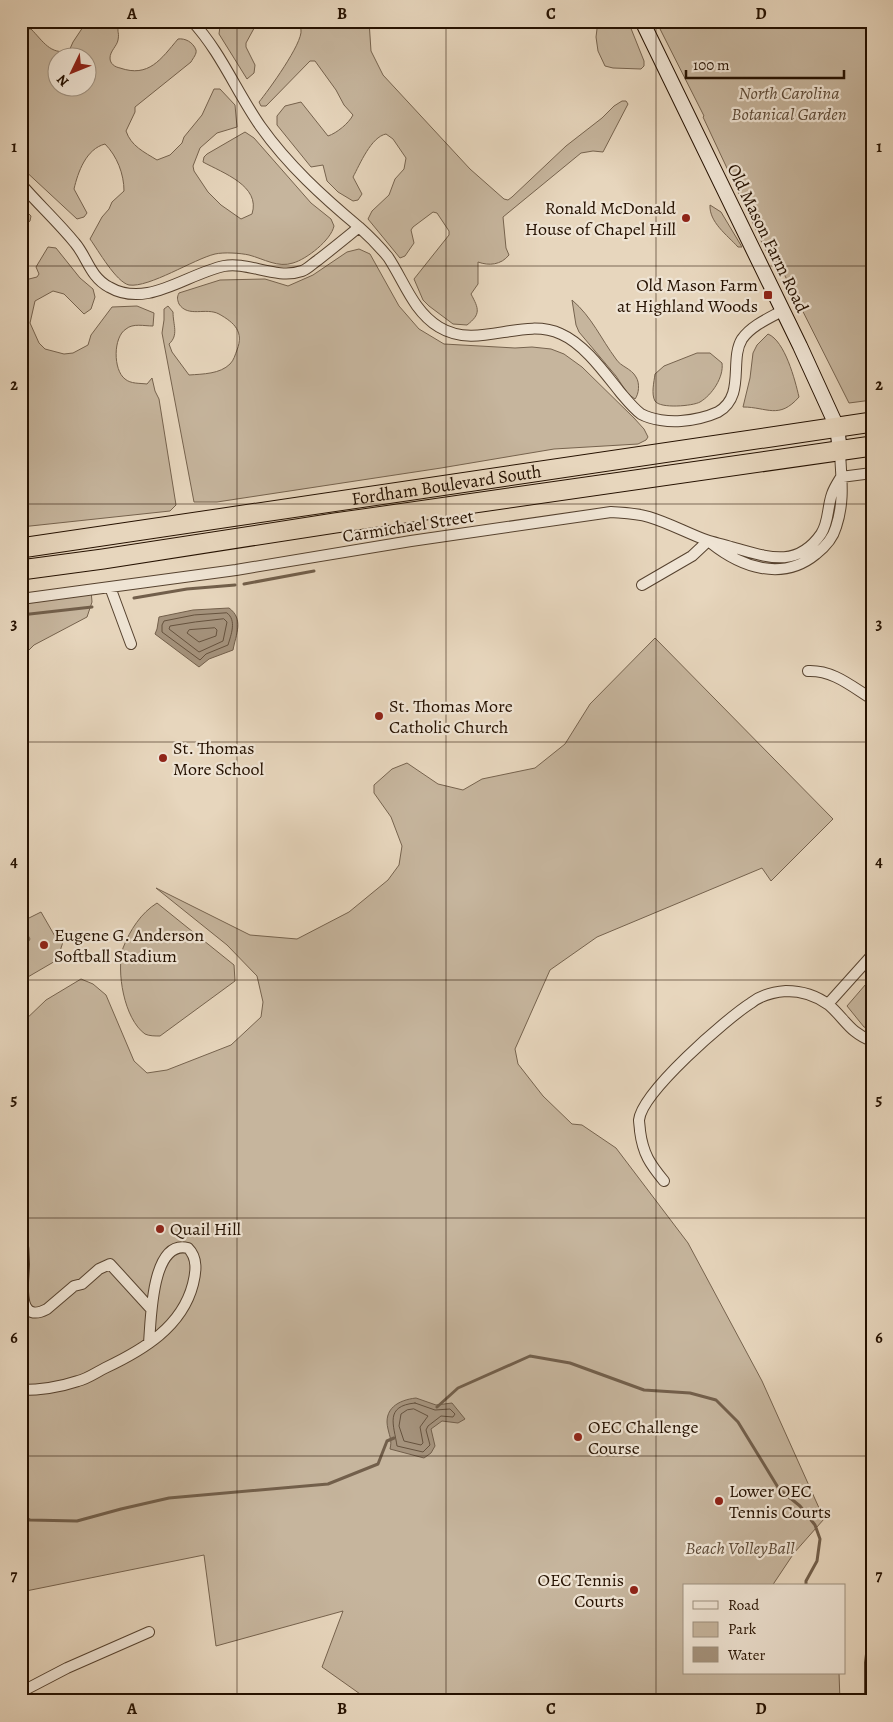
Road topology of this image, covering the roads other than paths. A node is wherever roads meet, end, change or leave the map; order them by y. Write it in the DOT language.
graph roads {
  1 [pos="192,21"];
  2 [pos="642,21"];
  3 [pos="21,184"];
  4 [pos="359,227"];
  5 [pos="782,311"];
  6 [pos="872,422"];
  7 [pos="836,427"];
  8 [pos="872,446"];
  9 [pos="840,451"];
  10 [pos="872,474"];
  11 [pos="841,477"];
  12 [pos="708,541"];
  13 [pos="21,548"];
  14 [pos="21,570"];
  15 [pos="642,585"];
  16 [pos="110,586"];
  17 [pos="21,599"];
  18 [pos="131,644"];
  19 [pos="808,671"];
  20 [pos="872,699"];
  21 [pos="872,955"];
  22 [pos="828,1004"];
  23 [pos="872,1041"];
  24 [pos="664,1181"];
  25 [pos="21,1233"];
  26 [pos="151,1309"];
  27 [pos="149,1343"];
  28 [pos="21,1390"];
  29 [pos="149,1632"];
  30 [pos="872,1646"];
  31 [pos="21,1692"];
  32 [pos="870,1701"];
  1 -- 4 [label="street"];
  2 -- 5 [label="street, Old Mason Farm Road"];
  3 -- 4 [label="street"];
  4 -- 5 [label="street"];
  5 -- 7 [label="street, Old Mason Farm Road"];
  6 -- 7 [label="highway, Fordham Boulevard South"];
  7 -- 9 [label="street, Old Mason Farm Road"];
  7 -- 13 [label="highway, Fordham Boulevard South"];
  8 -- 9 [label="highway, Fordham Boulevard South"];
  9 -- 11 [label="street, Old Mason Farm Road"];
  9 -- 14 [label="highway, Fordham Boulevard South"];
  10 -- 11 [label="street"];
  11 -- 12 [label="street, Carmichael Street"];
  12 -- 15 [label="street"];
  12 -- 16 [label="street, Carmichael Street"];
  16 -- 17 [label="street, Carmichael Street"];
  16 -- 18 [label="street"];
  19 -- 20 [label="street"];
  21 -- 22 [label="street"];
  22 -- 23 [label="street"];
  22 -- 24 [label="street"];
  25 -- 26 [label="street"];
  26 -- 27 [label="street"];
  26 -- 27 [label="street"];
  27 -- 28 [label="street"];
  29 -- 31 [label="street"];
  30 -- 32 [label="street"];
}
